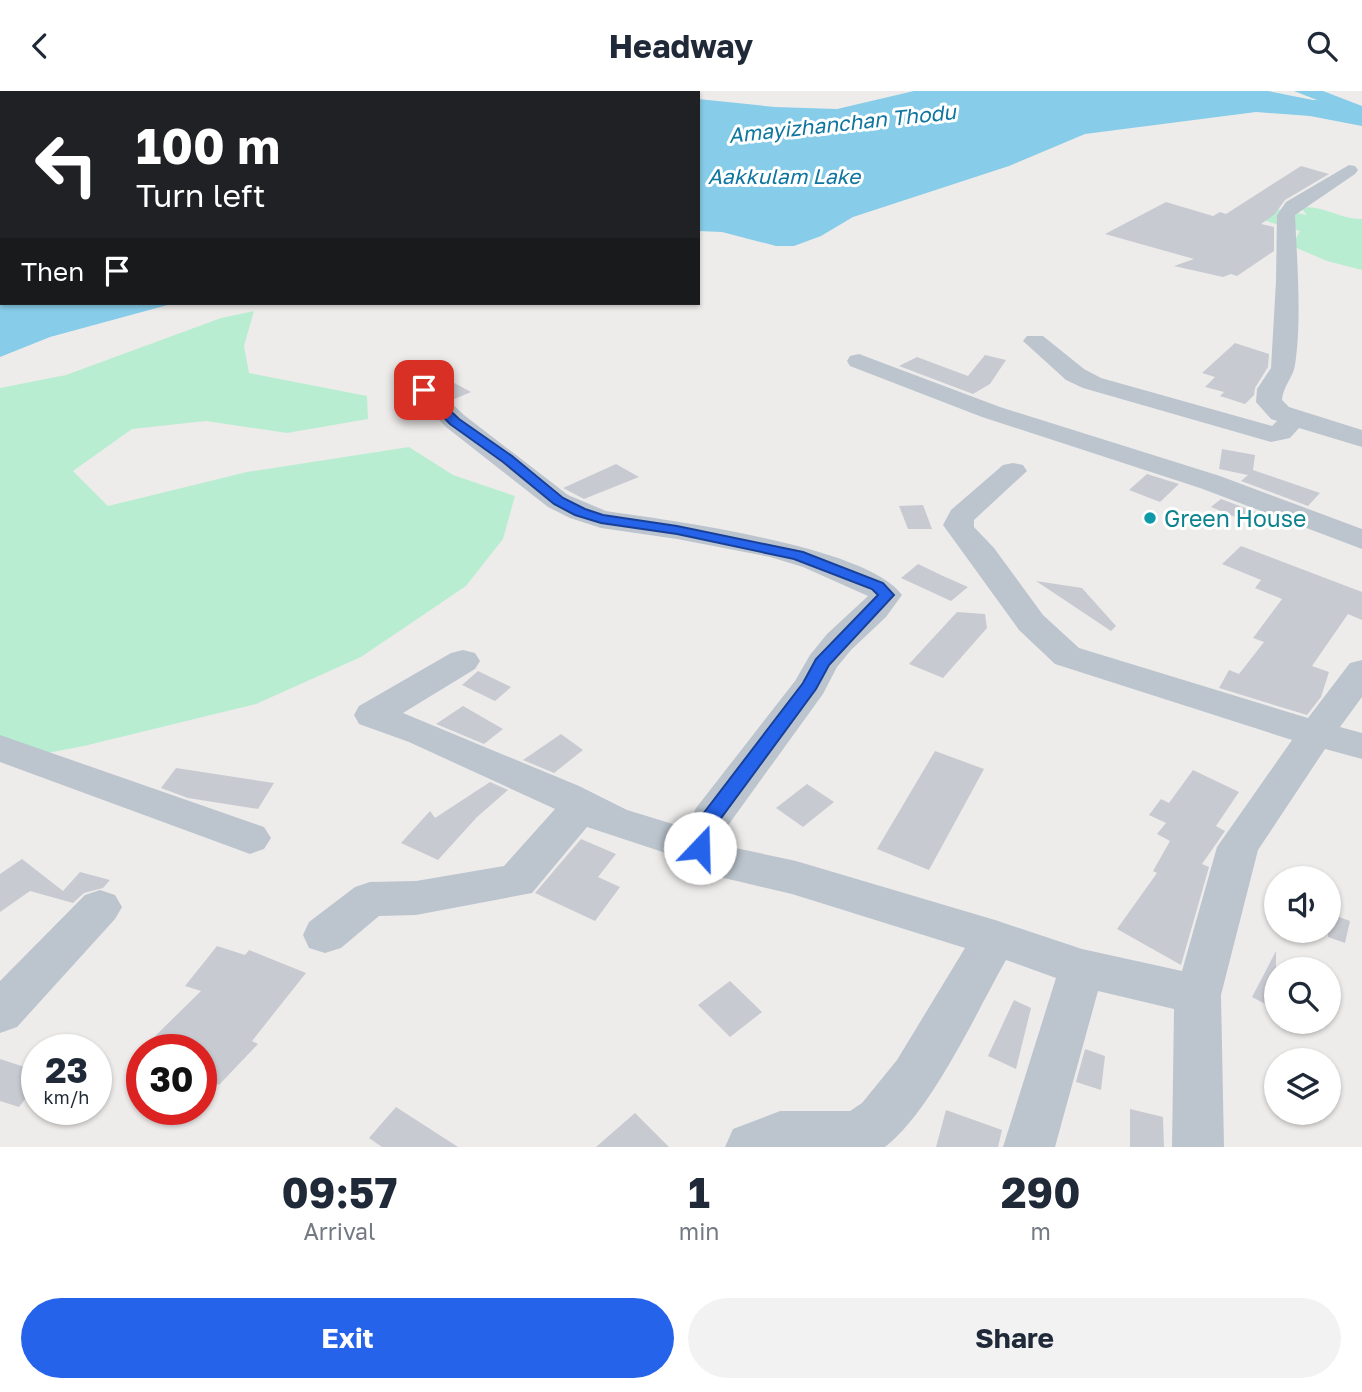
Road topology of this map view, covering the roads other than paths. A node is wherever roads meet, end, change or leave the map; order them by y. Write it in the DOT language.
graph roads {
  1 [pos="1349,170"];
  2 [pos="1035,341"];
  3 [pos="859,361"];
  4 [pos="424,390"];
  5 [pos="1294,418"];
  6 [pos="1362,439"];
  7 [pos="1013,471"];
  8 [pos="1362,540"];
  9 [pos="463,661"];
  10 [pos="1362,671"];
  11 [pos="1316,734"];
  12 [pos="1362,746"];
  13 [pos="0,748"];
  14 [pos="580,807"];
  15 [pos="250,838"];
  16 [pos="700,848"];
  17 [pos="100,907"];
  18 [pos="325,935"];
  19 [pos="995,938"];
  20 [pos="1082,968"];
  21 [pos="1198,995"];
  22 [pos="0,1012"];
  23 [pos="751,1147"];
  24 [pos="1029,1147"];
  25 [pos="1198,1147"];
  1 -- 5 [label="street"];
  2 -- 5 [label="street"];
  3 -- 8 [label="street"];
  4 -- 16 [label="street"];
  5 -- 6 [label="street"];
  7 -- 11 [label="street"];
  9 -- 14 [label="street"];
  10 -- 11 [label="street"];
  11 -- 12 [label="street"];
  11 -- 21 [label="street"];
  13 -- 15 [label="street"];
  14 -- 16 [label="street"];
  14 -- 18 [label="street"];
  16 -- 19 [label="street"];
  17 -- 22 [label="street"];
  19 -- 20 [label="street"];
  19 -- 23 [label="street"];
  20 -- 21 [label="street"];
  20 -- 24 [label="street"];
  21 -- 25 [label="street"];
}
